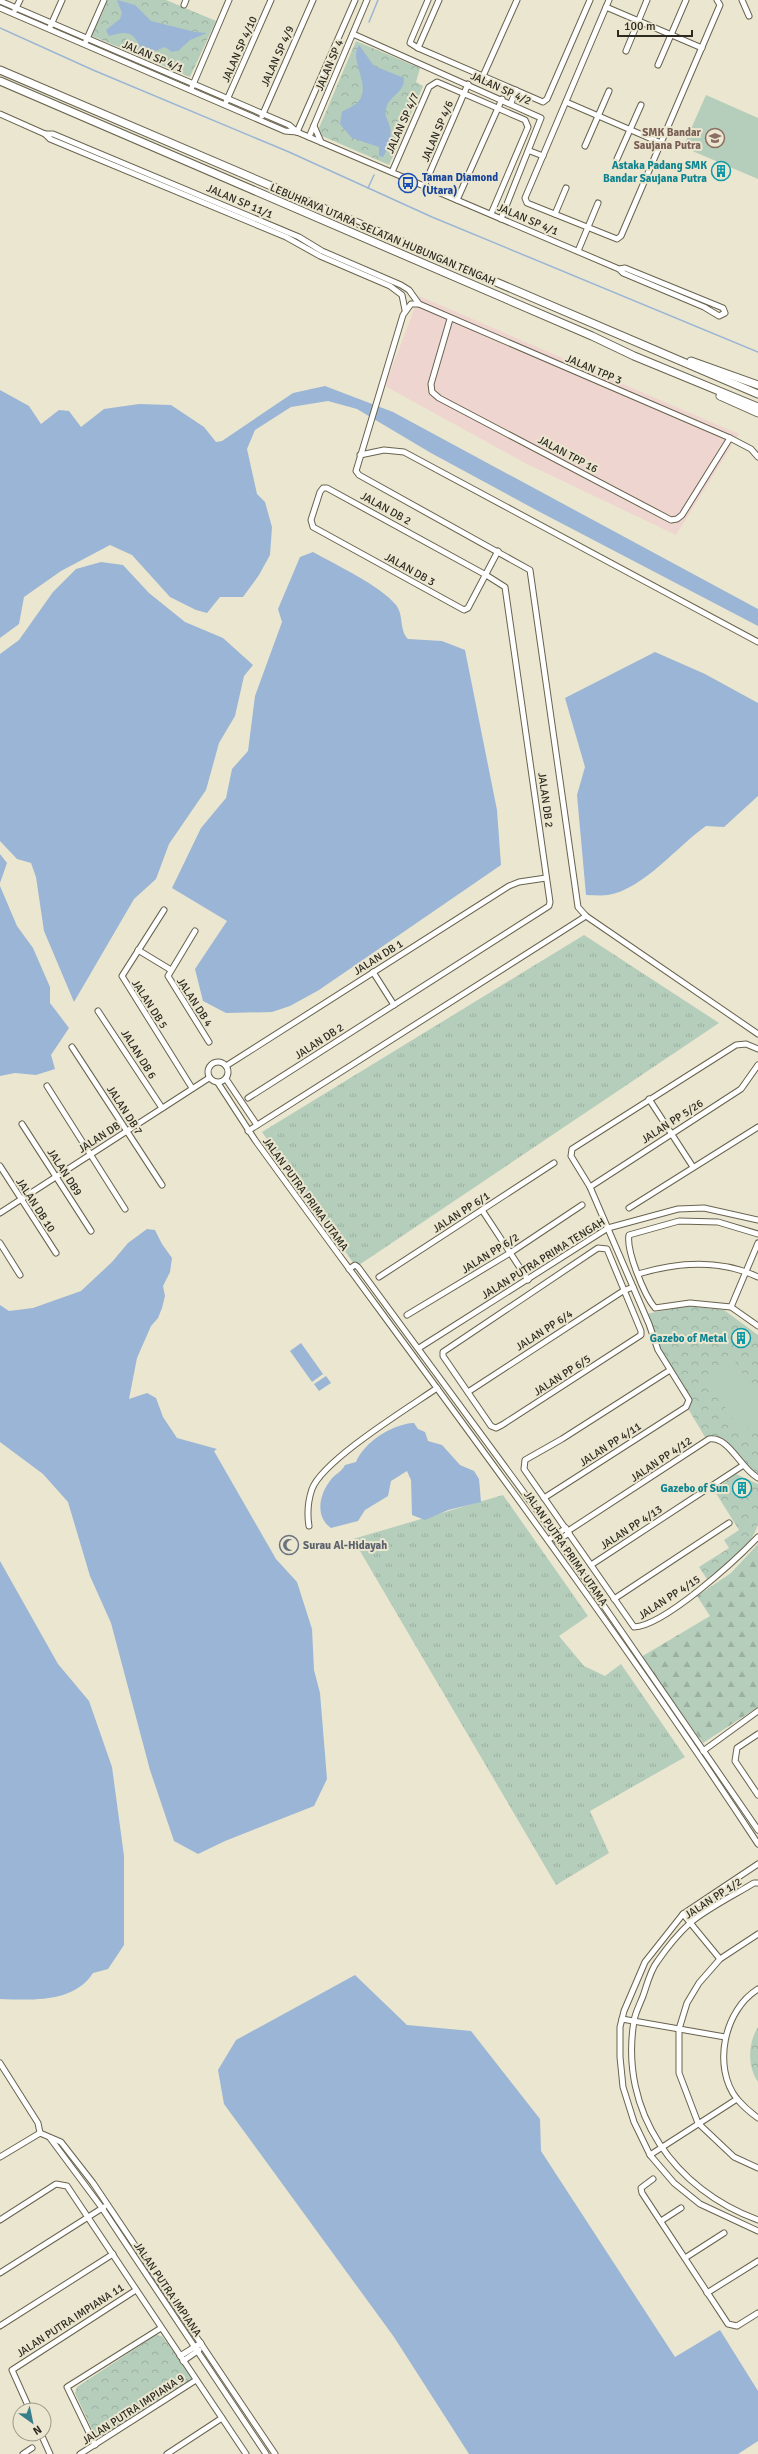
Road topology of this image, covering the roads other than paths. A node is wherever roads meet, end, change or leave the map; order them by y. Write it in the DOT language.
graph roads {
  1 [pos="20,0"];
  2 [pos="62,0"];
  3 [pos="104,0"];
  4 [pos="230,0"];
  5 [pos="271,0"];
  6 [pos="313,0"];
  7 [pos="355,0"];
  8 [pos="428,0"];
  9 [pos="439,0"];
  10 [pos="517,0"];
  11 [pos="590,0"];
  12 [pos="609,0"];
  13 [pos="647,0"];
  14 [pos="686,0"];
  15 [pos="717,0"];
  16 [pos="742,0"];
  17 [pos="0,1"];
  18 [pos="366,2"];
  19 [pos="606,7"];
  20 [pos="0,8"];
  21 [pos="16,8"];
  22 [pos="14,14"];
  23 [pos="750,16"];
  24 [pos="638,20"];
  25 [pos="51,24"];
  26 [pos="49,29"];
  27 [pos="353,34"];
  28 [pos="670,34"];
  29 [pos="85,42"];
  30 [pos="418,48"];
  31 [pos="702,48"];
  32 [pos="626,51"];
  33 [pos="658,64"];
  34 [pos="0,70"];
  35 [pos="483,76"];
  36 [pos="0,81"];
  37 [pos="193,84"];
  38 [pos="468,84"];
  39 [pos="516,90"];
  40 [pos="190,91"];
  41 [pos="608,91"];
  42 [pos="464,93"];
  43 [pos="227,99"];
  44 [pos="502,99"];
  45 [pos="566,102"];
  46 [pos="511,103"];
  47 [pos="225,105"];
  48 [pos="641,106"];
  49 [pos="498,107"];
  50 [pos="0,114"];
  51 [pos="263,114"];
  52 [pos="598,116"];
  53 [pos="260,120"];
  54 [pos="314,126"];
  55 [pos="630,130"];
  56 [pos="297,132"];
  57 [pos="45,134"];
  58 [pos="309,137"];
  59 [pos="321,142"];
  60 [pos="661,143"];
  61 [pos="585,146"];
  62 [pos="530,151"];
  63 [pos="543,156"];
  64 [pos="617,160"];
  65 [pos="392,172"];
  66 [pos="424,186"];
  67 [pos="566,188"];
  68 [pos="457,200"];
  69 [pos="598,203"];
  70 [pos="491,214"];
  71 [pos="555,214"];
  72 [pos="501,219"];
  73 [pos="588,228"];
  74 [pos="578,251"];
  75 [pos="619,269"];
  76 [pos="419,304"];
  77 [pos="405,310"];
  78 [pos="450,319"];
  79 [pos="642,344"];
  80 [pos="634,356"];
  81 [pos="758,385"];
  82 [pos="758,394"];
  83 [pos="758,406"];
  84 [pos="758,414"];
  85 [pos="730,438"];
  86 [pos="360,455"];
  87 [pos="758,457"];
  88 [pos="311,524"];
  89 [pos="498,551"];
  90 [pos="486,575"];
  91 [pos="758,642"];
  92 [pos="546,878"];
  93 [pos="164,910"];
  94 [pos="586,916"];
  95 [pos="195,931"];
  96 [pos="138,950"];
  97 [pos="171,970"];
  98 [pos="373,972"];
  99 [pos="394,1005"];
  100 [pos="98,1010"];
  101 [pos="758,1034"];
  102 [pos="209,1042"];
  103 [pos="72,1046"];
  104 [pos="758,1049"];
  105 [pos="758,1065"];
  106 [pos="226,1066"];
  107 [pos="209,1078"];
  108 [pos="226,1079"];
  109 [pos="218,1083"];
  110 [pos="47,1086"];
  111 [pos="192,1088"];
  112 [pos="248,1098"];
  113 [pos="649,1099"];
  114 [pos="162,1108"];
  115 [pos="22,1124"];
  116 [pos="257,1125"];
  117 [pos="758,1126"];
  118 [pos="127,1131"];
  119 [pos="248,1131"];
  120 [pos="672,1134"];
  121 [pos="90,1154"];
  122 [pos="554,1163"];
  123 [pos="0,1166"];
  124 [pos="693,1167"];
  125 [pos="56,1177"];
  126 [pos="162,1185"];
  127 [pos="590,1187"];
  128 [pos="21,1199"];
  129 [pos="582,1205"];
  130 [pos="629,1208"];
  131 [pos="126,1209"];
  132 [pos="482,1210"];
  133 [pos="0,1213"];
  134 [pos="758,1220"];
  135 [pos="608,1228"];
  136 [pos="91,1231"];
  137 [pos="758,1234"];
  138 [pos="0,1243"];
  139 [pos="758,1243"];
  140 [pos="56,1253"];
  141 [pos="510,1253"];
  142 [pos="349,1269"];
  143 [pos="745,1273"];
  144 [pos="638,1274"];
  145 [pos="20,1275"];
  146 [pos="379,1277"];
  147 [pos="758,1277"];
  148 [pos="528,1280"];
  149 [pos="634,1287"];
  150 [pos="623,1291"];
  151 [pos="730,1307"];
  152 [pos="407,1315"];
  153 [pos="758,1326"];
  154 [pos="420,1348"];
  155 [pos="670,1370"];
  156 [pos="437,1388"];
  157 [pos="468,1392"];
  158 [pos="742,1466"];
  159 [pos="758,1478"];
  160 [pos="544,1498"];
  161 [pos="729,1523"];
  162 [pos="309,1526"];
  163 [pos="568,1531"];
  164 [pos="555,1535"];
  165 [pos="758,1537"];
  166 [pos="548,1540"];
  167 [pos="558,1540"];
  168 [pos="552,1545"];
  169 [pos="591,1565"];
  170 [pos="614,1599"];
  171 [pos="758,1711"];
  172 [pos="758,1734"];
  173 [pos="704,1749"];
  174 [pos="699,1753"];
  175 [pos="757,1791"];
  176 [pos="758,1830"];
  177 [pos="758,1844"];
  178 [pos="758,1864"];
  179 [pos="756,1883"];
  180 [pos="684,1914"];
  181 [pos="690,1922"];
  182 [pos="758,1934"];
  183 [pos="720,1959"];
  184 [pos="758,1989"];
  185 [pos="622,2019"];
  186 [pos="634,2021"];
  187 [pos="679,2029"];
  188 [pos="725,2037"];
  189 [pos="0,2063"];
  190 [pos="737,2099"];
  191 [pos="758,2118"];
  192 [pos="698,2123"];
  193 [pos="40,2133"];
  194 [pos="50,2138"];
  195 [pos="661,2148"];
  196 [pos="650,2155"];
  197 [pos="0,2157"];
  198 [pos="758,2168"];
  199 [pos="653,2179"];
  200 [pos="108,2204"];
  201 [pos="102,2208"];
  202 [pos="681,2208"];
  203 [pos="87,2217"];
  204 [pos="0,2220"];
  205 [pos="758,2220"];
  206 [pos="661,2221"];
  207 [pos="758,2231"];
  208 [pos="724,2233"];
  209 [pos="113,2254"];
  210 [pos="685,2258"];
  211 [pos="758,2261"];
  212 [pos="0,2273"];
  213 [pos="136,2290"];
  214 [pos="707,2293"];
  215 [pos="758,2313"];
  216 [pos="0,2326"];
  217 [pos="161,2328"];
  218 [pos="203,2345"];
  219 [pos="196,2349"];
  220 [pos="182,2358"];
  221 [pos="196,2380"];
  222 [pos="26,2402"];
  223 [pos="222,2418"];
  224 [pos="45,2442"];
  225 [pos="95,2445"];
  226 [pos="32,2448"];
  227 [pos="23,2454"];
  228 [pos="50,2454"];
  229 [pos="80,2454"];
  230 [pos="167,2454"];
  231 [pos="246,2454"];
  232 [pos="266,2454"];
  233 [pos="275,2454"];
  1 -- 21 [label="street"];
  2 -- 25 [label="street"];
  3 -- 29 [label="street"];
  4 -- 37 [label="street"];
  5 -- 43 [label="street, JALAN SP 4/10"];
  6 -- 51 [label="street, JALAN SP 4/9"];
  7 -- 18 [label="street"];
  7 -- 56 [label="street"];
  8 -- 30 [label="street"];
  9 -- 30 [label="street"];
  10 -- 35 [label="street"];
  11 -- 39 [label="street"];
  12 -- 19 [label="street"];
  13 -- 24 [label="street"];
  14 -- 28 [label="street"];
  15 -- 31 [label="street"];
  16 -- 23 [label="street"];
  17 -- 21 [label="street, JALAN SP 4/1"];
  18 -- 27 [label="street, JALAN SP 4"];
  19 -- 24 [label="street"];
  19 -- 45 [label="street"];
  20 -- 22 [label="street, JALAN SP 4/1"];
  21 -- 22 [label="street"];
  21 -- 25 [label="street, JALAN SP 4/1"];
  22 -- 26 [label="street, JALAN SP 4/1"];
  24 -- 28 [label="street"];
  24 -- 32 [label="street"];
  25 -- 26 [label="street"];
  25 -- 29 [label="street, JALAN SP 4/1"];
  26 -- 29 [label="street, JALAN SP 4/1"];
  27 -- 38 [label="street, JALAN SP 4/2"];
  27 -- 54 [label="street, JALAN SP 4"];
  28 -- 31 [label="street"];
  28 -- 33 [label="street"];
  29 -- 37 [label="street, JALAN SP 4/1"];
  29 -- 40 [label="street, JALAN SP 4/1"];
  30 -- 35 [label="street"];
  31 -- 60 [label="street"];
  34 -- 79 [label="highway, LEBUHRAYA UTARA–SELATAN HUBUNGAN TENGAH"];
  35 -- 39 [label="street"];
  36 -- 80 [label="highway, LEBUHRAYA UTARA–SELATAN HUBUNGAN TENGAH"];
  37 -- 40 [label="street"];
  37 -- 43 [label="street, JALAN SP 4/1"];
  38 -- 42 [label="street, JALAN SP 4/6"];
  38 -- 44 [label="street, JALAN SP 4/2"];
  39 -- 46 [label="street"];
  40 -- 47 [label="street, JALAN SP 4/1"];
  41 -- 52 [label="street"];
  42 -- 49 [label="street"];
  42 -- 65 [label="street, JALAN SP 4/7"];
  42 -- 66 [label="street, JALAN SP 4/6"];
  43 -- 47 [label="street, JALAN SP 4/10"];
  43 -- 51 [label="street, JALAN SP 4/1"];
  44 -- 46 [label="street, JALAN SP 4/2"];
  44 -- 49 [label="street"];
  45 -- 52 [label="street"];
  45 -- 63 [label="street"];
  46 -- 62 [label="street, JALAN SP 4/2"];
  47 -- 53 [label="street, JALAN SP 4/1"];
  48 -- 55 [label="street"];
  49 -- 68 [label="street"];
  49 -- 70 [label="street"];
  50 -- 57 [label="street, JALAN SP 11/1"];
  51 -- 53 [label="street, JALAN SP 4/9"];
  51 -- 56 [label="street, JALAN SP 4/1"];
  52 -- 55 [label="street"];
  52 -- 61 [label="street"];
  53 -- 56 [label="street, JALAN SP 4/1"];
  54 -- 58 [label="street, JALAN SP 4"];
  54 -- 59 [label="street"];
  55 -- 60 [label="street"];
  55 -- 64 [label="street"];
  56 -- 58 [label="street, JALAN SP 4/1"];
  57 -- 76 [label="street, JALAN SP 11/1"];
  57 -- 77 [label="street, JALAN SP 11/1"];
  58 -- 59 [label="street, JALAN SP 4/1"];
  59 -- 65 [label="street, JALAN SP 4/1"];
  60 -- 73 [label="street"];
  62 -- 63 [label="street"];
  62 -- 72 [label="street, JALAN SP 4/2"];
  63 -- 71 [label="street"];
  65 -- 66 [label="street, JALAN SP 4/1"];
  66 -- 68 [label="street, JALAN SP 4/1"];
  67 -- 71 [label="street"];
  68 -- 70 [label="street, JALAN SP 4/1"];
  69 -- 73 [label="street"];
  70 -- 72 [label="street, JALAN SP 4/1"];
  71 -- 73 [label="street"];
  72 -- 74 [label="street, JALAN SP 4/1"];
  73 -- 74 [label="street"];
  74 -- 75 [label="street, JALAN SP 4/1"];
  75 -- 75 [label="street, JALAN SP 4/1"];
  76 -- 77 [label="street"];
  76 -- 78 [label="street, JALAN TPP 3"];
  77 -- 86 [label="street"];
  78 -- 85 [label="street, JALAN TPP 3"];
  78 -- 85 [label="street, JALAN TPP 16"];
  79 -- 81 [label="highway"];
  79 -- 82 [label="highway, LEBUHRAYA UTARA–SELATAN HUBUNGAN TENGAH"];
  80 -- 83 [label="highway, LEBUHRAYA UTARA–SELATAN HUBUNGAN TENGAH"];
  80 -- 84 [label="highway"];
  85 -- 87 [label="street, JALAN TPP 3"];
  86 -- 89 [label="street"];
  86 -- 91 [label="street"];
  88 -- 90 [label="street, JALAN DB 3"];
  88 -- 90 [label="street, JALAN DB 2"];
  89 -- 90 [label="street"];
  89 -- 94 [label="street"];
  90 -- 92 [label="street, JALAN DB 2"];
  92 -- 98 [label="street, JALAN DB 1"];
  92 -- 99 [label="street, JALAN DB 2"];
  93 -- 96 [label="street, JALAN DB 5"];
  94 -- 101 [label="street"];
  94 -- 116 [label="street"];
  95 -- 97 [label="street, JALAN DB 4"];
  96 -- 97 [label="street"];
  96 -- 111 [label="street, JALAN DB 5"];
  97 -- 102 [label="street, JALAN DB 4"];
  98 -- 99 [label="street"];
  98 -- 106 [label="street, JALAN DB 1"];
  99 -- 112 [label="street, JALAN DB 2"];
  100 -- 114 [label="street, JALAN DB 6"];
  103 -- 118 [label="street, JALAN DB 7"];
  104 -- 113 [label="street"];
  105 -- 120 [label="street, JALAN PP 5/26"];
  106 -- 107 [label="street"];
  106 -- 108 [label="street"];
  107 -- 109 [label="street"];
  107 -- 111 [label="street, JALAN DB"];
  108 -- 109 [label="street"];
  108 -- 116 [label="street"];
  109 -- 119 [label="street"];
  110 -- 121 [label="street"];
  111 -- 114 [label="street, JALAN DB"];
  113 -- 120 [label="street"];
  113 -- 127 [label="street"];
  114 -- 118 [label="street, JALAN DB"];
  115 -- 125 [label="street, JALAN DB9"];
  116 -- 119 [label="street"];
  117 -- 124 [label="street"];
  118 -- 121 [label="street, JALAN DB"];
  118 -- 126 [label="street, JALAN DB 7"];
  119 -- 142 [label="street, JALAN PUTRA PRIMA UTAMA"];
  120 -- 124 [label="street"];
  120 -- 127 [label="street, JALAN PP 5/26"];
  121 -- 125 [label="street, JALAN DB"];
  121 -- 131 [label="street"];
  122 -- 132 [label="street, JALAN PP 6/1"];
  123 -- 128 [label="street, JALAN DB 10"];
  124 -- 130 [label="street"];
  125 -- 128 [label="street, JALAN DB"];
  125 -- 136 [label="street, JALAN DB9"];
  127 -- 135 [label="street"];
  128 -- 133 [label="street, JALAN DB"];
  128 -- 140 [label="street, JALAN DB 10"];
  129 -- 141 [label="street, JALAN PP 6/2"];
  132 -- 141 [label="street"];
  132 -- 146 [label="street, JALAN PP 6/1"];
  134 -- 135 [label="street, JALAN PUTRA PRIMA TENGAH"];
  135 -- 148 [label="street, JALAN PUTRA PRIMA TENGAH"];
  135 -- 149 [label="street"];
  137 -- 144 [label="street"];
  138 -- 145 [label="street"];
  139 -- 143 [label="street"];
  141 -- 148 [label="street"];
  141 -- 152 [label="street, JALAN PP 6/2"];
  142 -- 154 [label="street, JALAN PUTRA PRIMA UTAMA"];
  142 -- 156 [label="street, JALAN PUTRA PRIMA UTAMA"];
  143 -- 144 [label="street"];
  143 -- 147 [label="street"];
  143 -- 151 [label="street"];
  144 -- 151 [label="street"];
  148 -- 154 [label="street, JALAN PUTRA PRIMA TENGAH"];
  149 -- 150 [label="street, JALAN PP 6/4"];
  149 -- 155 [label="street"];
  150 -- 157 [label="street, JALAN PP 6/4"];
  150 -- 157 [label="street, JALAN PP 6/5"];
  150 -- 157 [label="street"];
  151 -- 153 [label="street"];
  154 -- 164 [label="street, JALAN PUTRA PRIMA UTAMA"];
  155 -- 160 [label="street, JALAN PP 4/11"];
  155 -- 160 [label="street, JALAN PP 4/15"];
  156 -- 162 [label="street"];
  156 -- 166 [label="street, JALAN PUTRA PRIMA UTAMA"];
  158 -- 159 [label="street, JALAN PP 4/12"];
  158 -- 163 [label="street, JALAN PP 4/12"];
  158 -- 169 [label="street, JALAN PP 4/13"];
  160 -- 163 [label="street, JALAN PP 4/15"];
  161 -- 170 [label="street"];
  163 -- 164 [label="street"];
  163 -- 167 [label="street"];
  163 -- 169 [label="street, JALAN PP 4/15"];
  164 -- 166 [label="street"];
  164 -- 167 [label="street, JALAN PUTRA PRIMA UTAMA"];
  165 -- 170 [label="street, JALAN PP 4/15"];
  166 -- 168 [label="street, JALAN PUTRA PRIMA UTAMA"];
  167 -- 168 [label="street"];
  167 -- 173 [label="street, JALAN PUTRA PRIMA UTAMA"];
  168 -- 174 [label="street, JALAN PUTRA PRIMA UTAMA"];
  169 -- 170 [label="street, JALAN PP 4/15"];
  171 -- 173 [label="street"];
  172 -- 175 [label="street"];
  173 -- 174 [label="street"];
  173 -- 176 [label="street, JALAN PUTRA PRIMA UTAMA"];
  174 -- 177 [label="street, JALAN PUTRA PRIMA UTAMA"];
  178 -- 180 [label="street"];
  179 -- 181 [label="street, JALAN PP 1/2"];
  180 -- 181 [label="street"];
  180 -- 185 [label="street"];
  181 -- 183 [label="street"];
  181 -- 186 [label="street, JALAN PP 1/2"];
  182 -- 183 [label="street"];
  183 -- 187 [label="street"];
  184 -- 188 [label="street"];
  185 -- 186 [label="street"];
  185 -- 196 [label="street"];
  186 -- 187 [label="street"];
  186 -- 195 [label="street, JALAN PP 1/2"];
  187 -- 188 [label="street"];
  187 -- 192 [label="street"];
  188 -- 190 [label="street"];
  189 -- 193 [label="street"];
  190 -- 191 [label="street"];
  190 -- 192 [label="street"];
  192 -- 195 [label="street"];
  192 -- 198 [label="street"];
  193 -- 194 [label="street"];
  193 -- 197 [label="street"];
  194 -- 200 [label="street, JALAN PUTRA IMPIANA"];
  194 -- 201 [label="street, JALAN PUTRA IMPIANA"];
  195 -- 196 [label="street"];
  195 -- 205 [label="street, JALAN PP 1/2"];
  196 -- 207 [label="street"];
  199 -- 206 [label="street"];
  200 -- 201 [label="street"];
  200 -- 218 [label="street, JALAN PUTRA IMPIANA"];
  201 -- 203 [label="street"];
  201 -- 219 [label="street, JALAN PUTRA IMPIANA"];
  202 -- 206 [label="street"];
  203 -- 204 [label="street"];
  203 -- 209 [label="street"];
  203 -- 212 [label="street"];
  206 -- 210 [label="street"];
  208 -- 210 [label="street"];
  209 -- 213 [label="street"];
  209 -- 216 [label="street"];
  210 -- 214 [label="street"];
  211 -- 214 [label="street"];
  213 -- 217 [label="street"];
  213 -- 222 [label="street, JALAN PUTRA IMPIANA 11"];
  214 -- 215 [label="street"];
  217 -- 220 [label="street"];
  217 -- 225 [label="street"];
  218 -- 219 [label="street"];
  218 -- 233 [label="street, JALAN PUTRA IMPIANA"];
  219 -- 220 [label="street"];
  219 -- 232 [label="street, JALAN PUTRA IMPIANA"];
  220 -- 221 [label="street"];
  221 -- 223 [label="street"];
  221 -- 225 [label="street, JALAN PUTRA IMPIANA 9"];
  223 -- 230 [label="street"];
  223 -- 231 [label="street"];
  224 -- 228 [label="street"];
  225 -- 229 [label="street, JALAN PUTRA IMPIANA 9"];
  226 -- 227 [label="street"];
}
